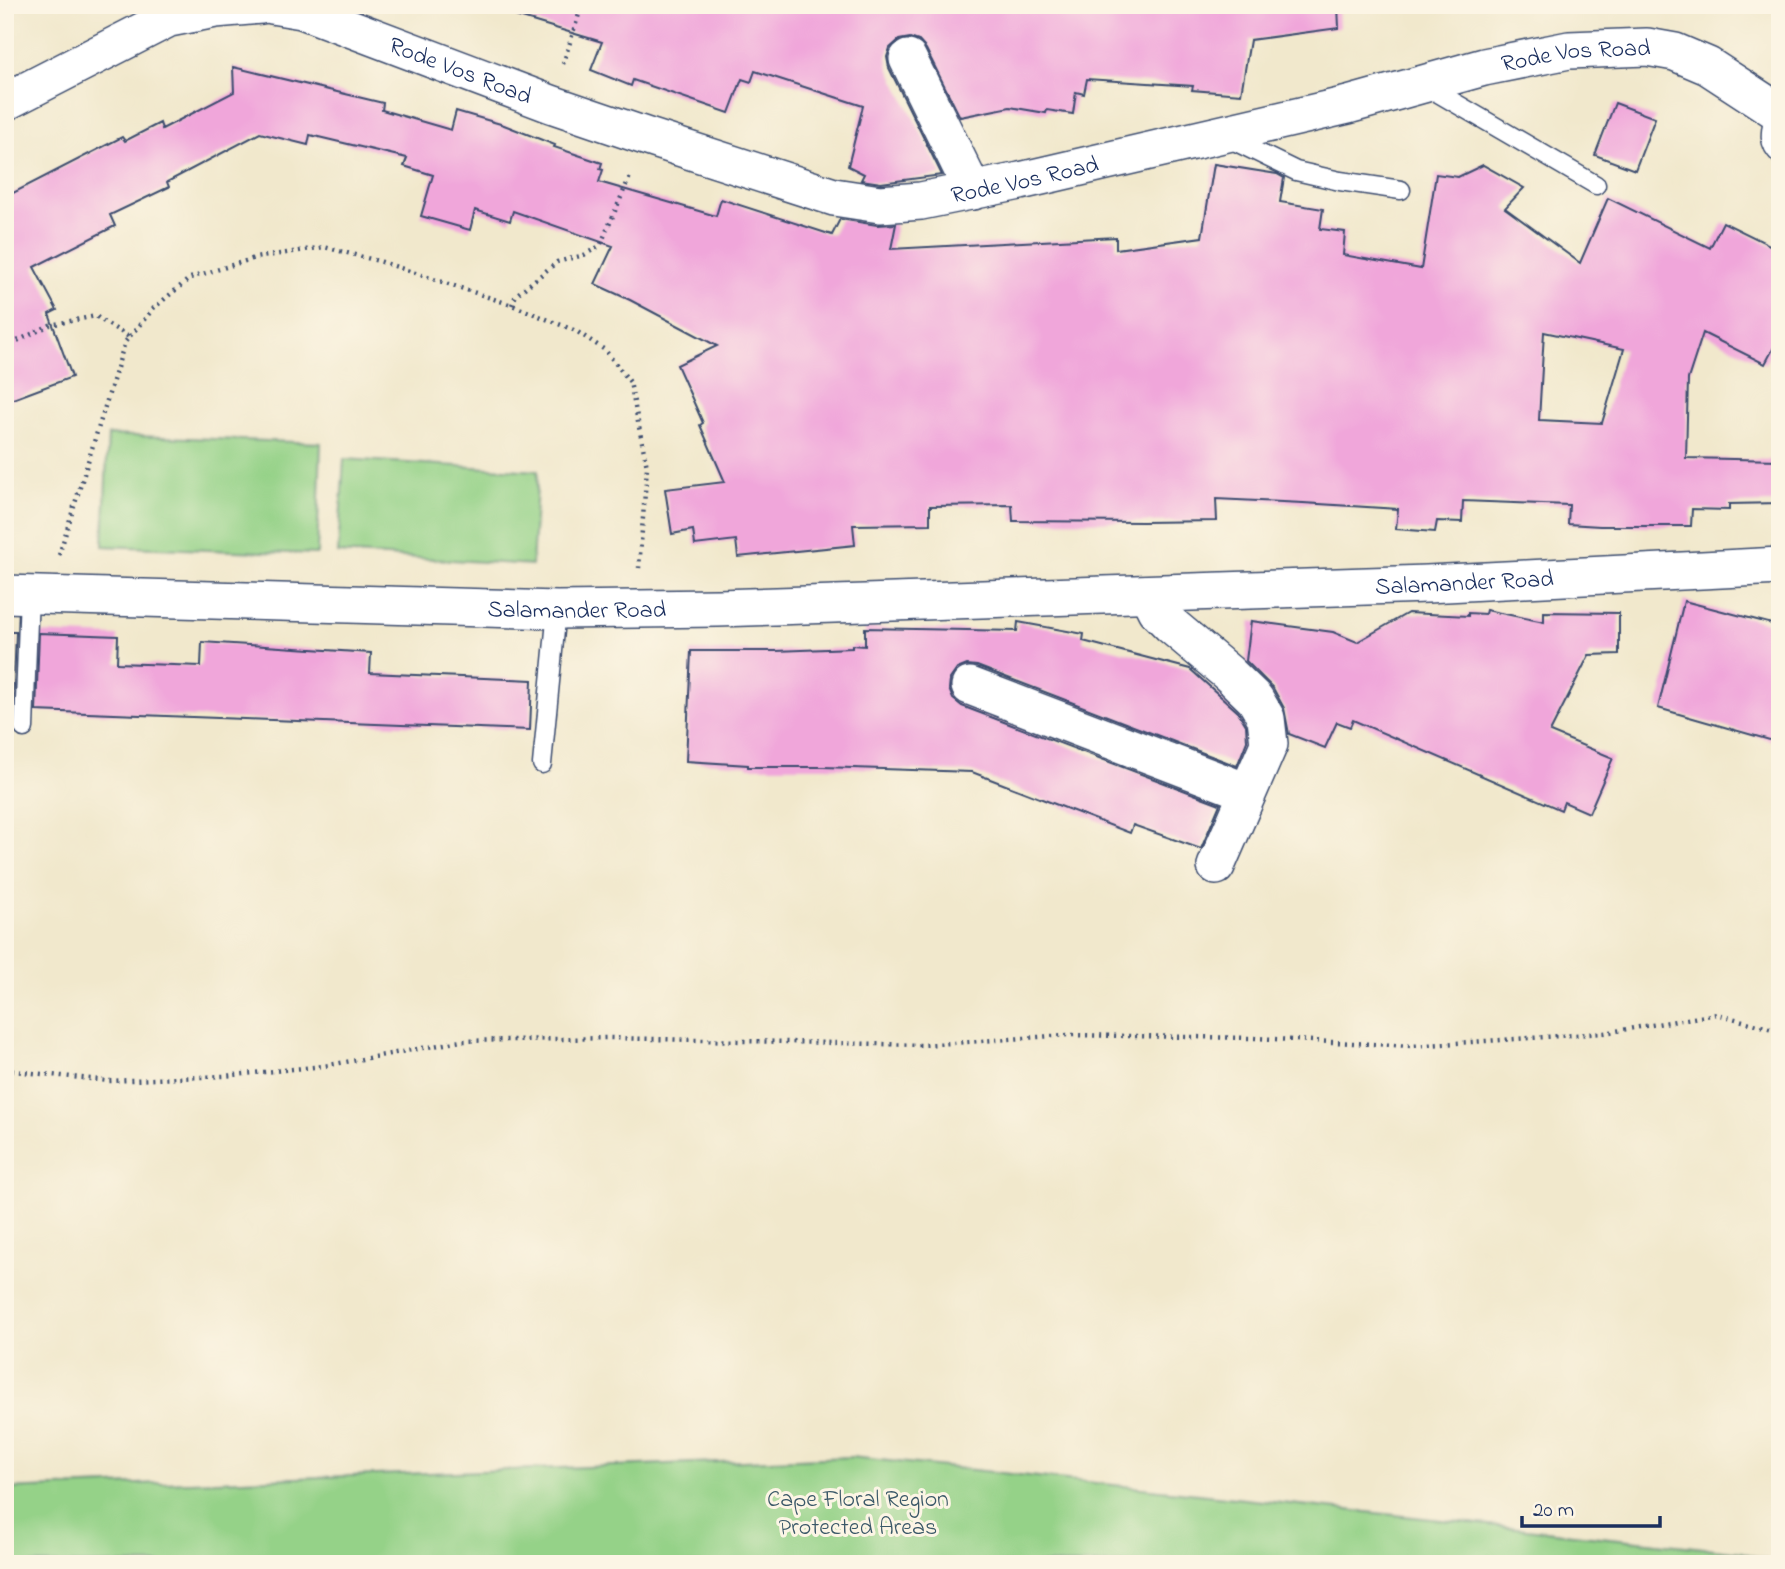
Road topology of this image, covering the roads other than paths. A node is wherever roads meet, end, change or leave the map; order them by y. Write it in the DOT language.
graph roads {
  1 [pos="261,5"];
  2 [pos="272,5"];
  3 [pos="908,59"];
  4 [pos="1423,85"];
  5 [pos="5,102"];
  6 [pos="1777,111"];
  7 [pos="1220,134"];
  8 [pos="1780,155"];
  9 [pos="1596,185"];
  10 [pos="1401,190"];
  11 [pos="973,191"];
  12 [pos="1780,566"];
  13 [pos="17,594"];
  14 [pos="1148,594"];
  15 [pos="557,610"];
  16 [pos="970,686"];
  17 [pos="24,728"];
  18 [pos="542,764"];
  19 [pos="1247,792"];
  20 [pos="1216,866"];
  1 -- 5 [label="street"];
  2 -- 11 [label="street, Rode Vos Road"];
  3 -- 11 [label="street"];
  4 -- 6 [label="street, Rode Vos Road"];
  4 -- 7 [label="street, Rode Vos Road"];
  4 -- 9 [label="lane"];
  6 -- 8 [label="lane"];
  7 -- 10 [label="lane"];
  7 -- 11 [label="street, Rode Vos Road"];
  12 -- 14 [label="street, Salamander Road"];
  13 -- 15 [label="street, Salamander Road"];
  13 -- 17 [label="lane"];
  14 -- 15 [label="street, Salamander Road"];
  14 -- 19 [label="street"];
  15 -- 18 [label="lane"];
  16 -- 19 [label="street"];
  19 -- 20 [label="street"];
}
